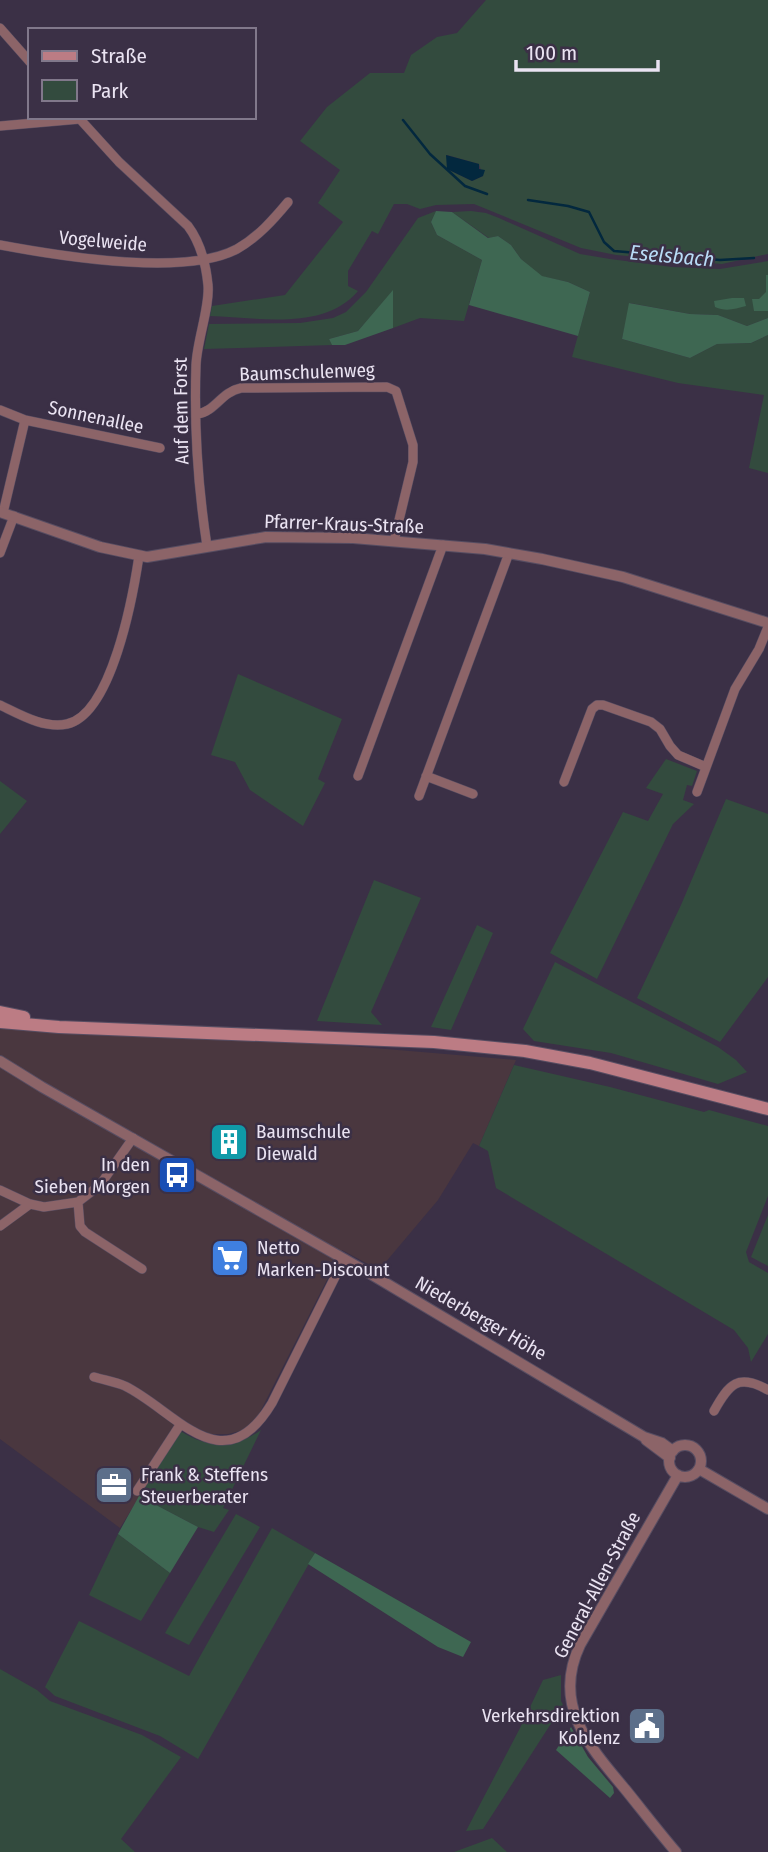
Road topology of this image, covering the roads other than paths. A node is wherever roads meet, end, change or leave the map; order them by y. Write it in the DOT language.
graph roads {
  1 [pos="0,29"];
  2 [pos="28,60"];
  3 [pos="69,119"];
  4 [pos="80,119"];
  5 [pos="0,126"];
  6 [pos="288,202"];
  7 [pos="0,245"];
  8 [pos="203,261"];
  9 [pos="0,410"];
  10 [pos="197,414"];
  11 [pos="25,420"];
  12 [pos="160,448"];
  13 [pos="6,514"];
  14 [pos="394,541"];
  15 [pos="443,545"];
  16 [pos="207,546"];
  17 [pos="0,553"];
  18 [pos="509,553"];
  19 [pos="139,556"];
  20 [pos="768,625"];
  21 [pos="0,705"];
  22 [pos="706,767"];
  23 [pos="358,776"];
  24 [pos="426,776"];
  25 [pos="564,782"];
  26 [pos="697,792"];
  27 [pos="473,794"];
  28 [pos="419,796"];
  29 [pos="0,1012"];
  30 [pos="0,1022"];
  31 [pos="72,1026"];
  32 [pos="0,1061"];
  33 [pos="0,1069"];
  34 [pos="42,1087"];
  35 [pos="768,1109"];
  36 [pos="133,1138"];
  37 [pos="0,1189"];
  38 [pos="78,1202"];
  39 [pos="30,1204"];
  40 [pos="0,1226"];
  41 [pos="344,1259"];
  42 [pos="142,1269"];
  43 [pos="94,1377"];
  44 [pos="768,1390"];
  45 [pos="714,1411"];
  46 [pos="180,1425"];
  47 [pos="672,1454"];
  48 [pos="699,1469"];
  49 [pos="678,1475"];
  50 [pos="137,1491"];
  51 [pos="768,1509"];
  52 [pos="676,1852"];
  1 -- 2 [label="street"];
  3 -- 5 [label="street"];
  4 -- 8 [label="street, Auf dem Forst"];
  6 -- 8 [label="street, Vogelweide"];
  7 -- 8 [label="street, Vogelweide"];
  8 -- 10 [label="street, Auf dem Forst"];
  9 -- 11 [label="street, Sonnenallee"];
  10 -- 14 [label="street, Baumschulenweg"];
  10 -- 16 [label="street, Auf dem Forst"];
  11 -- 12 [label="street, Sonnenallee"];
  11 -- 13 [label="street, Sonnenallee"];
  13 -- 17 [label="street, Sonnenallee"];
  13 -- 19 [label="street, Pfarrer-Kraus-Straße"];
  14 -- 15 [label="street, Pfarrer-Kraus-Straße"];
  14 -- 16 [label="street, Pfarrer-Kraus-Straße"];
  15 -- 18 [label="street, Pfarrer-Kraus-Straße"];
  15 -- 23 [label="street, Pfarrer-Kraus-Straße"];
  16 -- 19 [label="street, Pfarrer-Kraus-Straße"];
  18 -- 20 [label="street, Pfarrer-Kraus-Straße"];
  18 -- 24 [label="street"];
  19 -- 21 [label="street"];
  20 -- 22 [label="street"];
  22 -- 25 [label="street"];
  22 -- 26 [label="street"];
  24 -- 27 [label="street"];
  24 -- 28 [label="street"];
  29 -- 31 [label="main road"];
  30 -- 31 [label="main road"];
  31 -- 35 [label="main road"];
  32 -- 34 [label="street, Niederberger Höhe"];
  33 -- 34 [label="street, Niederberger Höhe"];
  34 -- 36 [label="street, Niederberger Höhe"];
  36 -- 38 [label="street"];
  36 -- 41 [label="street, Niederberger Höhe"];
  37 -- 39 [label="street"];
  38 -- 39 [label="street"];
  38 -- 42 [label="street"];
  39 -- 40 [label="street"];
  41 -- 46 [label="street"];
  41 -- 47 [label="street, Niederberger Höhe"];
  43 -- 46 [label="street"];
  44 -- 45 [label="street"];
  46 -- 50 [label="street"];
  47 -- 48 [label="street"];
  47 -- 49 [label="street"];
  48 -- 49 [label="street"];
  48 -- 51 [label="street"];
  49 -- 52 [label="street, General-Allen-Straße"];
}
